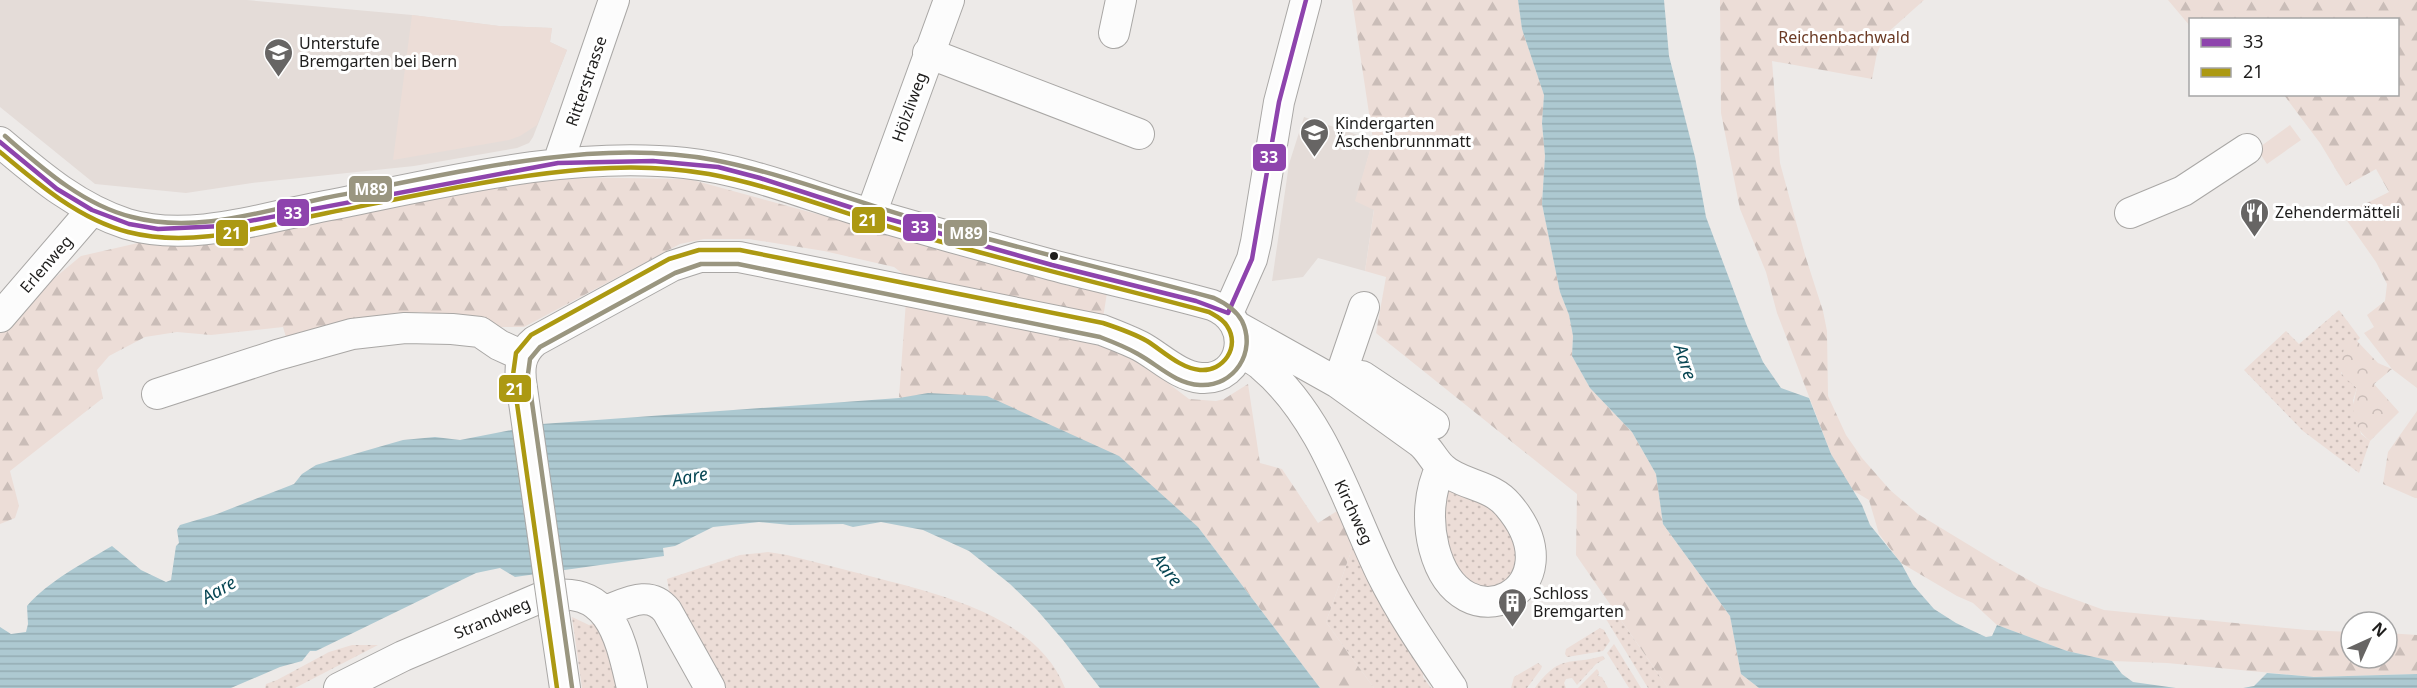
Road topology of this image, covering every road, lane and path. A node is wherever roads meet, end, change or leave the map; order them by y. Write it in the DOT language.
graph roads {
  1 [pos="614,0"];
  2 [pos="949,0"];
  3 [pos="1120,0"];
  4 [pos="1306,0"];
  5 [pos="1114,33"];
  6 [pos="928,53"];
  7 [pos="1139,134"];
  8 [pos="0,142"];
  9 [pos="2247,149"];
  10 [pos="558,163"];
  11 [pos="92,210"];
  12 [pos="2130,213"];
  13 [pos="871,214"];
  14 [pos="1364,307"];
  15 [pos="0,318"];
  16 [pos="1235,331"];
  17 [pos="523,356"];
  18 [pos="1341,374"];
  19 [pos="157,394"];
  20 [pos="1434,424"];
  21 [pos="1441,467"];
  22 [pos="605,611"];
  23 [pos="339,688"];
  24 [pos="565,688"];
  25 [pos="632,688"];
  26 [pos="710,688"];
  27 [pos="1452,688"];
  1 -- 10 [label="street, Ritterstrasse"];
  2 -- 6 [label="street, Hölzliweg"];
  3 -- 5 [label="street"];
  4 -- 16 [label="street"];
  6 -- 7 [label="street"];
  6 -- 13 [label="street, Hölzliweg"];
  8 -- 11 [label="street"];
  9 -- 12 [label="street"];
  10 -- 11 [label="street"];
  10 -- 13 [label="street"];
  11 -- 15 [label="street, Erlenweg"];
  13 -- 16 [label="street"];
  14 -- 18 [label="street"];
  16 -- 17 [label="street"];
  16 -- 18 [label="street"];
  16 -- 27 [label="street, Kirchweg"];
  17 -- 19 [label="street"];
  17 -- 24 [label="street, bridge"];
  18 -- 20 [label="street"];
  18 -- 21 [label="street"];
  22 -- 23 [label="street, Strandweg"];
  22 -- 25 [label="street"];
  22 -- 26 [label="street"];
}
